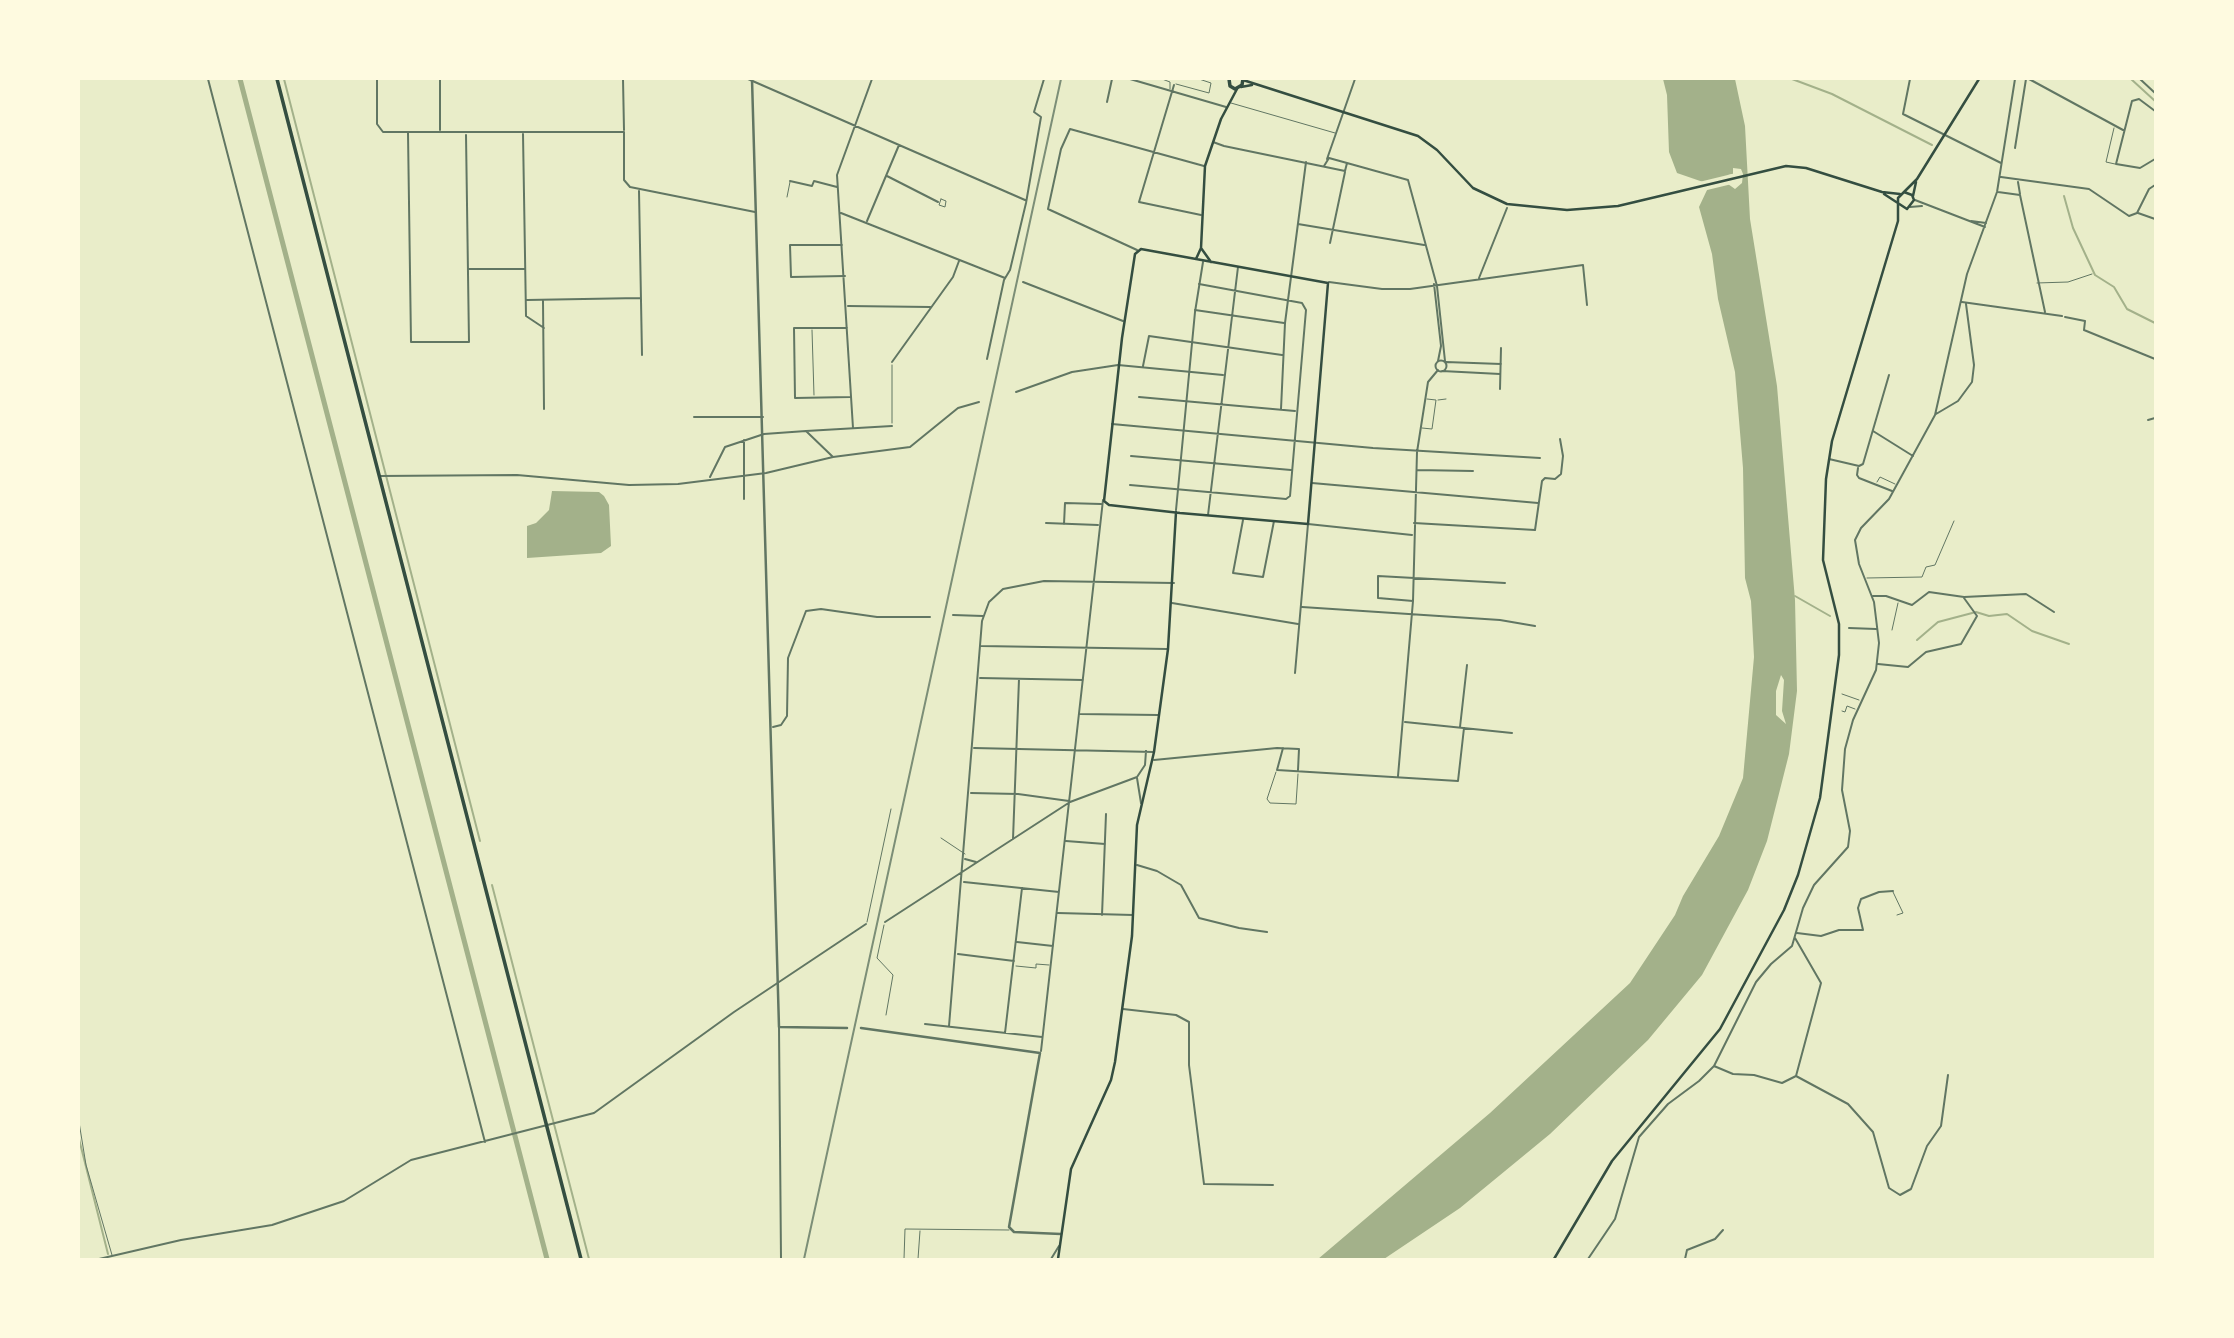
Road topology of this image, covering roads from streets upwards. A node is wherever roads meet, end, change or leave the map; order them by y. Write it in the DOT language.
graph roads {
  1 [pos="208,79"];
  2 [pos="277,79"];
  3 [pos="377,79"];
  4 [pos="440,79"];
  5 [pos="622,79"];
  6 [pos="751,79"];
  7 [pos="872,79"];
  8 [pos="1044,79"];
  9 [pos="1112,79"];
  10 [pos="1130,79"];
  11 [pos="1355,79"];
  12 [pos="1910,79"];
  13 [pos="1979,79"];
  14 [pos="2015,79"];
  15 [pos="2027,79"];
  16 [pos="2140,79"];
  17 [pos="1243,80"];
  18 [pos="1229,82"];
  19 [pos="1174,85"];
  20 [pos="1252,85"];
  21 [pos="1239,88"];
  22 [pos="1170,89"];
  23 [pos="2155,93"];
  24 [pos="1231,96"];
  25 [pos="1107,102"];
  26 [pos="1227,107"];
  27 [pos="2155,111"];
  28 [pos="1344,113"];
  29 [pos="857,126"];
  30 [pos="2124,130"];
  31 [pos="408,132"];
  32 [pos="440,132"];
  33 [pos="624,132"];
  34 [pos="466,133"];
  35 [pos="523,133"];
  36 [pos="1945,133"];
  37 [pos="1212,142"];
  38 [pos="899,144"];
  39 [pos="2015,148"];
  40 [pos="1152,152"];
  41 [pos="1326,159"];
  42 [pos="2155,159"];
  43 [pos="1306,162"];
  44 [pos="1347,163"];
  45 [pos="2002,164"];
  46 [pos="1205,166"];
  47 [pos="1324,166"];
  48 [pos="1345,171"];
  49 [pos="886,176"];
  50 [pos="2000,177"];
  51 [pos="1917,179"];
  52 [pos="790,181"];
  53 [pos="2018,182"];
  54 [pos="2155,185"];
  55 [pos="838,188"];
  56 [pos="639,190"];
  57 [pos="1882,192"];
  58 [pos="1997,192"];
  59 [pos="1902,193"];
  60 [pos="2020,195"];
  61 [pos="1913,197"];
  62 [pos="1025,200"];
  63 [pos="938,202"];
  64 [pos="1898,203"];
  65 [pos="1927,207"];
  66 [pos="1507,208"];
  67 [pos="1909,208"];
  68 [pos="756,212"];
  69 [pos="840,212"];
  70 [pos="2137,212"];
  71 [pos="1201,215"];
  72 [pos="2155,219"];
  73 [pos="1966,220"];
  74 [pos="1898,221"];
  75 [pos="866,222"];
  76 [pos="1297,223"];
  77 [pos="1976,225"];
  78 [pos="1986,225"];
  79 [pos="1333,229"];
  80 [pos="1982,235"];
  81 [pos="1330,243"];
  82 [pos="844,244"];
  83 [pos="1425,245"];
  84 [pos="1201,248"];
  85 [pos="1138,250"];
  86 [pos="1196,259"];
  87 [pos="959,260"];
  88 [pos="1203,261"];
  89 [pos="1211,262"];
  90 [pos="1238,266"];
  91 [pos="526,269"];
  92 [pos="468,270"];
  93 [pos="1291,274"];
  94 [pos="845,276"];
  95 [pos="1005,278"];
  96 [pos="1479,278"];
  97 [pos="1023,282"];
  98 [pos="1328,282"];
  99 [pos="1435,283"];
  100 [pos="1199,284"];
  101 [pos="1234,291"];
  102 [pos="641,298"];
  103 [pos="526,300"];
  104 [pos="543,300"];
  105 [pos="1287,300"];
  106 [pos="1961,301"];
  107 [pos="1966,304"];
  108 [pos="1587,305"];
  109 [pos="847,306"];
  110 [pos="931,307"];
  111 [pos="1195,310"];
  112 [pos="2045,312"];
  113 [pos="1231,316"];
  114 [pos="1125,322"];
  115 [pos="1285,323"];
  116 [pos="544,328"];
  117 [pos="847,328"];
  118 [pos="1191,342"];
  119 [pos="1227,347"];
  120 [pos="1501,348"];
  121 [pos="642,355"];
  122 [pos="1283,355"];
  123 [pos="986,359"];
  124 [pos="2155,359"];
  125 [pos="1438,361"];
  126 [pos="892,362"];
  127 [pos="1445,362"];
  128 [pos="1501,364"];
  129 [pos="1118,365"];
  130 [pos="1143,367"];
  131 [pos="1189,371"];
  132 [pos="1440,371"];
  133 [pos="1500,374"];
  134 [pos="1223,375"];
  135 [pos="1889,375"];
  136 [pos="1500,389"];
  137 [pos="1016,392"];
  138 [pos="851,397"];
  139 [pos="1139,397"];
  140 [pos="1186,401"];
  141 [pos="979,402"];
  142 [pos="1220,404"];
  143 [pos="544,409"];
  144 [pos="1281,409"];
  145 [pos="1296,411"];
  146 [pos="1935,415"];
  147 [pos="694,417"];
  148 [pos="763,417"];
  149 [pos="2155,418"];
  150 [pos="2148,419"];
  151 [pos="1112,424"];
  152 [pos="892,426"];
  153 [pos="853,428"];
  154 [pos="1871,430"];
  155 [pos="806,431"];
  156 [pos="1183,431"];
  157 [pos="764,434"];
  158 [pos="1217,434"];
  159 [pos="744,439"];
  160 [pos="1560,439"];
  161 [pos="1294,440"];
  162 [pos="1316,444"];
  163 [pos="1417,452"];
  164 [pos="1131,456"];
  165 [pos="1914,456"];
  166 [pos="833,457"];
  167 [pos="1540,458"];
  168 [pos="1828,459"];
  169 [pos="1180,460"];
  170 [pos="1213,464"];
  171 [pos="1859,466"];
  172 [pos="1292,470"];
  173 [pos="1416,470"];
  174 [pos="1473,471"];
  175 [pos="766,473"];
  176 [pos="743,474"];
  177 [pos="378,476"];
  178 [pos="710,478"];
  179 [pos="1312,483"];
  180 [pos="1130,485"];
  181 [pos="1178,491"];
  182 [pos="1892,491"];
  183 [pos="1415,492"];
  184 [pos="1210,493"];
  185 [pos="744,499"];
  186 [pos="1103,502"];
  187 [pos="1539,503"];
  188 [pos="1176,512"];
  189 [pos="1208,516"];
  190 [pos="1243,519"];
  191 [pos="1274,521"];
  192 [pos="1046,523"];
  193 [pos="1413,523"];
  194 [pos="1064,524"];
  195 [pos="1308,524"];
  196 [pos="1099,525"];
  197 [pos="1412,535"];
  198 [pos="1414,577"];
  199 [pos="1094,580"];
  200 [pos="1174,583"];
  201 [pos="1505,583"];
  202 [pos="1872,596"];
  203 [pos="1964,597"];
  204 [pos="1413,601"];
  205 [pos="1172,603"];
  206 [pos="1301,607"];
  207 [pos="2054,612"];
  208 [pos="953,615"];
  209 [pos="983,616"];
  210 [pos="1412,616"];
  211 [pos="930,617"];
  212 [pos="1299,625"];
  213 [pos="1535,626"];
  214 [pos="1849,628"];
  215 [pos="1878,630"];
  216 [pos="981,646"];
  217 [pos="1087,648"];
  218 [pos="1168,649"];
  219 [pos="1877,664"];
  220 [pos="1466,665"];
  221 [pos="1295,673"];
  222 [pos="978,678"];
  223 [pos="1019,679"];
  224 [pos="1084,680"];
  225 [pos="1080,714"];
  226 [pos="1159,715"];
  227 [pos="1403,722"];
  228 [pos="1460,727"];
  229 [pos="770,728"];
  230 [pos="1464,728"];
  231 [pos="1511,733"];
  232 [pos="973,748"];
  233 [pos="1283,748"];
  234 [pos="1017,749"];
  235 [pos="1076,750"];
  236 [pos="1146,751"];
  237 [pos="1154,752"];
  238 [pos="1152,760"];
  239 [pos="1298,771"];
  240 [pos="1398,776"];
  241 [pos="1137,777"];
  242 [pos="969,793"];
  243 [pos="1014,794"];
  244 [pos="1070,802"];
  245 [pos="1141,804"];
  246 [pos="1106,814"];
  247 [pos="1013,840"];
  248 [pos="1065,841"];
  249 [pos="1105,844"];
  250 [pos="965,859"];
  251 [pos="977,862"];
  252 [pos="1135,864"];
  253 [pos="964,870"];
  254 [pos="963,882"];
  255 [pos="1022,888"];
  256 [pos="1893,891"];
  257 [pos="1059,892"];
  258 [pos="1057,913"];
  259 [pos="1102,915"];
  260 [pos="1133,915"];
  261 [pos="885,922"];
  262 [pos="866,924"];
  263 [pos="1267,932"];
  264 [pos="1797,933"];
  265 [pos="1795,938"];
  266 [pos="1016,942"];
  267 [pos="1053,947"];
  268 [pos="957,954"];
  269 [pos="1014,961"];
  270 [pos="778,984"];
  271 [pos="1122,1009"];
  272 [pos="925,1024"];
  273 [pos="949,1026"];
  274 [pos="779,1027"];
  275 [pos="847,1028"];
  276 [pos="861,1028"];
  277 [pos="1005,1033"];
  278 [pos="1043,1037"];
  279 [pos="1040,1053"];
  280 [pos="1713,1066"];
  281 [pos="1948,1075"];
  282 [pos="1796,1076"];
  283 [pos="546,1127"];
  284 [pos="485,1142"];
  285 [pos="1273,1185"];
  286 [pos="1723,1230"];
  287 [pos="1061,1234"];
  288 [pos="1059,1246"];
  289 [pos="112,1255"];
  290 [pos="99,1259"];
  291 [pos="112,1259"];
  292 [pos="581,1259"];
  293 [pos="781,1259"];
  294 [pos="1051,1259"];
  295 [pos="1058,1259"];
  296 [pos="1554,1259"];
  297 [pos="1588,1259"];
  298 [pos="1685,1259"];
  1 -- 284 [label="street"];
  2 -- 177 [label="main road"];
  3 -- 31 [label="street"];
  4 -- 32 [label="street"];
  5 -- 33 [label="street"];
  6 -- 29 [label="street"];
  6 -- 68 [label="street"];
  7 -- 29 [label="street"];
  8 -- 62 [label="street"];
  9 -- 25 [label="street"];
  10 -- 22 [label="street"];
  11 -- 28 [label="street"];
  12 -- 36 [label="street"];
  13 -- 36 [label="main road"];
  14 -- 45 [label="street"];
  15 -- 30 [label="street"];
  15 -- 39 [label="street"];
  16 -- 23 [label="street"];
  17 -- 20 [label="main road"];
  17 -- 21 [label="main road"];
  18 -- 21 [label="main road"];
  18 -- 24 [label="main road"];
  19 -- 22 [label="street"];
  20 -- 21 [label="main road"];
  20 -- 28 [label="main road"];
  21 -- 24 [label="main road"];
  22 -- 26 [label="street"];
  22 -- 40 [label="street"];
  24 -- 26 [label="main road"];
  26 -- 37 [label="main road"];
  27 -- 30 [label="street"];
  28 -- 41 [label="street"];
  28 -- 57 [label="main road"];
  29 -- 38 [label="street"];
  29 -- 55 [label="street"];
  30 -- 42 [label="street"];
  31 -- 32 [label="street"];
  31 -- 92 [label="street"];
  32 -- 34 [label="street"];
  33 -- 35 [label="street"];
  33 -- 56 [label="street"];
  34 -- 35 [label="street"];
  34 -- 92 [label="street"];
  35 -- 91 [label="street"];
  36 -- 45 [label="street"];
  36 -- 51 [label="main road"];
  37 -- 43 [label="street"];
  37 -- 46 [label="main road"];
  38 -- 49 [label="street"];
  38 -- 62 [label="street"];
  40 -- 46 [label="street"];
  40 -- 71 [label="street"];
  40 -- 85 [label="street"];
  41 -- 44 [label="street"];
  41 -- 47 [label="street"];
  43 -- 47 [label="street"];
  43 -- 76 [label="street"];
  44 -- 48 [label="street"];
  44 -- 83 [label="street"];
  45 -- 50 [label="street"];
  46 -- 71 [label="main road"];
  47 -- 48 [label="street"];
  48 -- 79 [label="street"];
  49 -- 63 [label="street"];
  49 -- 75 [label="street"];
  50 -- 53 [label="street"];
  50 -- 58 [label="street"];
  51 -- 59 [label="main road"];
  51 -- 61 [label="main road"];
  52 -- 55 [label="street"];
  53 -- 60 [label="street"];
  53 -- 70 [label="street"];
  54 -- 70 [label="street"];
  55 -- 69 [label="street"];
  56 -- 68 [label="street"];
  56 -- 102 [label="street"];
  57 -- 59 [label="main road"];
  57 -- 64 [label="main road"];
  58 -- 60 [label="street"];
  58 -- 78 [label="street"];
  59 -- 61 [label="main road"];
  59 -- 64 [label="main road"];
  60 -- 112 [label="street"];
  61 -- 65 [label="street"];
  61 -- 67 [label="main road"];
  62 -- 95 [label="street"];
  64 -- 67 [label="main road"];
  64 -- 74 [label="main road"];
  65 -- 67 [label="street"];
  65 -- 73 [label="street"];
  66 -- 96 [label="street"];
  67 -- 74 [label="main road"];
  68 -- 148 [label="street"];
  69 -- 75 [label="street"];
  69 -- 82 [label="street"];
  70 -- 72 [label="street"];
  71 -- 84 [label="main road"];
  73 -- 77 [label="street"];
  73 -- 78 [label="street"];
  74 -- 168 [label="main road"];
  75 -- 87 [label="street"];
  76 -- 79 [label="street"];
  76 -- 93 [label="street"];
  77 -- 78 [label="street"];
  77 -- 80 [label="street"];
  78 -- 80 [label="street"];
  79 -- 81 [label="street"];
  79 -- 83 [label="street"];
  80 -- 106 [label="street"];
  82 -- 94 [label="street"];
  82 -- 94 [label="street"];
  83 -- 99 [label="street"];
  84 -- 86 [label="main road"];
  84 -- 89 [label="main road"];
  85 -- 86 [label="main road"];
  85 -- 114 [label="main road"];
  86 -- 88 [label="main road"];
  87 -- 95 [label="street"];
  87 -- 110 [label="street"];
  88 -- 89 [label="main road"];
  88 -- 100 [label="street"];
  89 -- 90 [label="main road"];
  90 -- 93 [label="main road"];
  90 -- 101 [label="street"];
  91 -- 92 [label="street"];
  91 -- 103 [label="street"];
  93 -- 98 [label="main road"];
  93 -- 105 [label="street"];
  94 -- 109 [label="street"];
  95 -- 123 [label="street"];
  96 -- 99 [label="street"];
  96 -- 108 [label="street"];
  97 -- 114 [label="street"];
  98 -- 99 [label="street"];
  98 -- 162 [label="main road"];
  99 -- 125 [label="street"];
  99 -- 127 [label="street"];
  100 -- 101 [label="street"];
  100 -- 111 [label="street"];
  101 -- 105 [label="street"];
  101 -- 113 [label="street"];
  102 -- 104 [label="street"];
  102 -- 121 [label="street"];
  103 -- 104 [label="street"];
  103 -- 116 [label="street"];
  104 -- 116 [label="street"];
  105 -- 115 [label="street"];
  105 -- 145 [label="street"];
  106 -- 107 [label="street"];
  106 -- 146 [label="street"];
  107 -- 112 [label="street"];
  107 -- 146 [label="street"];
  109 -- 110 [label="street"];
  109 -- 117 [label="street"];
  110 -- 126 [label="street"];
  111 -- 113 [label="street"];
  111 -- 118 [label="street"];
  112 -- 124 [label="street"];
  113 -- 115 [label="street"];
  113 -- 119 [label="street"];
  114 -- 129 [label="main road"];
  115 -- 122 [label="street"];
  116 -- 143 [label="street"];
  117 -- 138 [label="street"];
  117 -- 138 [label="street"];
  118 -- 119 [label="street"];
  118 -- 130 [label="street"];
  118 -- 131 [label="street"];
  119 -- 122 [label="street"];
  119 -- 134 [label="street"];
  120 -- 128 [label="street"];
  122 -- 144 [label="street"];
  125 -- 127 [label="street"];
  125 -- 132 [label="street"];
  127 -- 128 [label="street"];
  127 -- 132 [label="street"];
  128 -- 133 [label="street"];
  129 -- 130 [label="street"];
  129 -- 137 [label="street"];
  129 -- 151 [label="main road"];
  130 -- 131 [label="street"];
  131 -- 134 [label="street"];
  131 -- 140 [label="street"];
  132 -- 133 [label="street"];
  132 -- 163 [label="street"];
  133 -- 136 [label="street"];
  134 -- 142 [label="street"];
  135 -- 154 [label="street"];
  138 -- 153 [label="street"];
  139 -- 140 [label="street"];
  140 -- 142 [label="street"];
  140 -- 156 [label="street"];
  141 -- 166 [label="street"];
  142 -- 144 [label="street"];
  142 -- 158 [label="street"];
  144 -- 145 [label="street"];
  145 -- 161 [label="street"];
  146 -- 165 [label="street"];
  147 -- 148 [label="street"];
  148 -- 157 [label="street"];
  149 -- 150 [label="street"];
  151 -- 156 [label="street"];
  151 -- 186 [label="main road"];
  152 -- 153 [label="street"];
  153 -- 155 [label="street"];
  154 -- 165 [label="street"];
  154 -- 171 [label="street"];
  155 -- 157 [label="street"];
  155 -- 166 [label="street"];
  156 -- 158 [label="street"];
  156 -- 169 [label="street"];
  157 -- 159 [label="street"];
  157 -- 175 [label="street"];
  158 -- 161 [label="street"];
  158 -- 170 [label="street"];
  159 -- 176 [label="street"];
  159 -- 178 [label="street"];
  160 -- 187 [label="street"];
  161 -- 162 [label="street"];
  161 -- 172 [label="street"];
  162 -- 163 [label="street"];
  162 -- 179 [label="main road"];
  163 -- 167 [label="street"];
  163 -- 173 [label="street"];
  164 -- 169 [label="street"];
  165 -- 182 [label="street"];
  166 -- 175 [label="street"];
  168 -- 171 [label="street"];
  168 -- 296 [label="main road"];
  169 -- 170 [label="street"];
  169 -- 181 [label="street"];
  170 -- 172 [label="street"];
  170 -- 184 [label="street"];
  171 -- 182 [label="street"];
  172 -- 184 [label="street"];
  173 -- 174 [label="street"];
  173 -- 183 [label="street"];
  175 -- 176 [label="street"];
  175 -- 229 [label="street"];
  176 -- 178 [label="street"];
  176 -- 185 [label="street"];
  177 -- 178 [label="street"];
  177 -- 283 [label="main road"];
  179 -- 183 [label="street"];
  179 -- 195 [label="main road"];
  180 -- 181 [label="street"];
  181 -- 184 [label="street"];
  181 -- 188 [label="street"];
  182 -- 202 [label="street"];
  183 -- 187 [label="street"];
  183 -- 193 [label="street"];
  184 -- 189 [label="street"];
  186 -- 188 [label="main road"];
  186 -- 194 [label="street"];
  186 -- 196 [label="street"];
  187 -- 193 [label="street"];
  188 -- 189 [label="main road"];
  188 -- 200 [label="main road"];
  189 -- 190 [label="main road"];
  190 -- 191 [label="main road"];
  190 -- 191 [label="street"];
  191 -- 195 [label="main road"];
  192 -- 194 [label="street"];
  193 -- 197 [label="street"];
  194 -- 196 [label="street"];
  195 -- 197 [label="street"];
  195 -- 206 [label="street"];
  196 -- 199 [label="street"];
  197 -- 198 [label="street"];
  198 -- 201 [label="street"];
  198 -- 204 [label="street"];
  198 -- 204 [label="street"];
  199 -- 200 [label="street"];
  199 -- 209 [label="street"];
  199 -- 217 [label="street"];
  200 -- 205 [label="main road"];
  202 -- 203 [label="street"];
  202 -- 215 [label="street"];
  203 -- 207 [label="street"];
  203 -- 219 [label="street"];
  204 -- 210 [label="street"];
  205 -- 212 [label="street"];
  205 -- 218 [label="main road"];
  206 -- 210 [label="street"];
  206 -- 212 [label="street"];
  208 -- 209 [label="street"];
  209 -- 216 [label="street"];
  210 -- 213 [label="street"];
  210 -- 227 [label="street"];
  211 -- 229 [label="street"];
  212 -- 221 [label="street"];
  214 -- 215 [label="street"];
  215 -- 219 [label="street"];
  216 -- 217 [label="street"];
  216 -- 222 [label="street"];
  217 -- 218 [label="street"];
  217 -- 224 [label="street"];
  218 -- 226 [label="main road"];
  219 -- 264 [label="street"];
  220 -- 228 [label="street"];
  222 -- 223 [label="street"];
  222 -- 232 [label="street"];
  223 -- 224 [label="street"];
  223 -- 234 [label="street"];
  224 -- 225 [label="street"];
  225 -- 226 [label="street"];
  225 -- 235 [label="street"];
  226 -- 237 [label="main road"];
  227 -- 228 [label="street"];
  227 -- 240 [label="street"];
  228 -- 230 [label="street"];
  229 -- 270 [label="street"];
  230 -- 231 [label="street"];
  230 -- 240 [label="street"];
  232 -- 234 [label="street"];
  232 -- 242 [label="street"];
  233 -- 238 [label="street"];
  233 -- 239 [label="street"];
  233 -- 239 [label="street"];
  234 -- 235 [label="street"];
  234 -- 243 [label="street"];
  235 -- 236 [label="street"];
  235 -- 244 [label="street"];
  236 -- 237 [label="street"];
  236 -- 241 [label="street"];
  237 -- 238 [label="main road"];
  238 -- 245 [label="main road"];
  239 -- 240 [label="street"];
  241 -- 244 [label="street"];
  241 -- 245 [label="street"];
  242 -- 243 [label="street"];
  242 -- 250 [label="street"];
  243 -- 244 [label="street"];
  243 -- 247 [label="street"];
  244 -- 247 [label="street"];
  244 -- 248 [label="street"];
  245 -- 252 [label="main road"];
  246 -- 249 [label="street"];
  247 -- 251 [label="street"];
  248 -- 249 [label="street"];
  248 -- 257 [label="street"];
  249 -- 259 [label="street"];
  250 -- 251 [label="street"];
  250 -- 253 [label="street"];
  251 -- 253 [label="street"];
  252 -- 260 [label="main road"];
  252 -- 263 [label="street"];
  253 -- 254 [label="street"];
  253 -- 261 [label="street"];
  254 -- 255 [label="street"];
  254 -- 268 [label="street"];
  255 -- 257 [label="street"];
  255 -- 266 [label="street"];
  256 -- 264 [label="street"];
  257 -- 258 [label="street"];
  258 -- 259 [label="street"];
  258 -- 267 [label="street"];
  259 -- 260 [label="street"];
  260 -- 271 [label="main road"];
  262 -- 270 [label="street"];
  264 -- 265 [label="street"];
  265 -- 280 [label="street"];
  265 -- 282 [label="street"];
  266 -- 267 [label="street"];
  266 -- 269 [label="street"];
  267 -- 278 [label="street"];
  268 -- 269 [label="street"];
  268 -- 273 [label="street"];
  269 -- 277 [label="street"];
  270 -- 274 [label="street"];
  270 -- 283 [label="street"];
  271 -- 285 [label="street"];
  271 -- 287 [label="main road"];
  272 -- 273 [label="street"];
  273 -- 277 [label="street"];
  274 -- 275 [label="street"];
  274 -- 293 [label="street"];
  276 -- 279 [label="street"];
  277 -- 278 [label="street"];
  278 -- 279 [label="street"];
  279 -- 287 [label="street"];
  280 -- 282 [label="street"];
  280 -- 297 [label="street"];
  281 -- 282 [label="street"];
  283 -- 284 [label="street"];
  283 -- 292 [label="main road"];
  284 -- 289 [label="street"];
  286 -- 298 [label="street"];
  287 -- 288 [label="main road"];
  288 -- 294 [label="street"];
  288 -- 295 [label="main road"];
  289 -- 290 [label="street"];
  289 -- 291 [label="street"];
}
